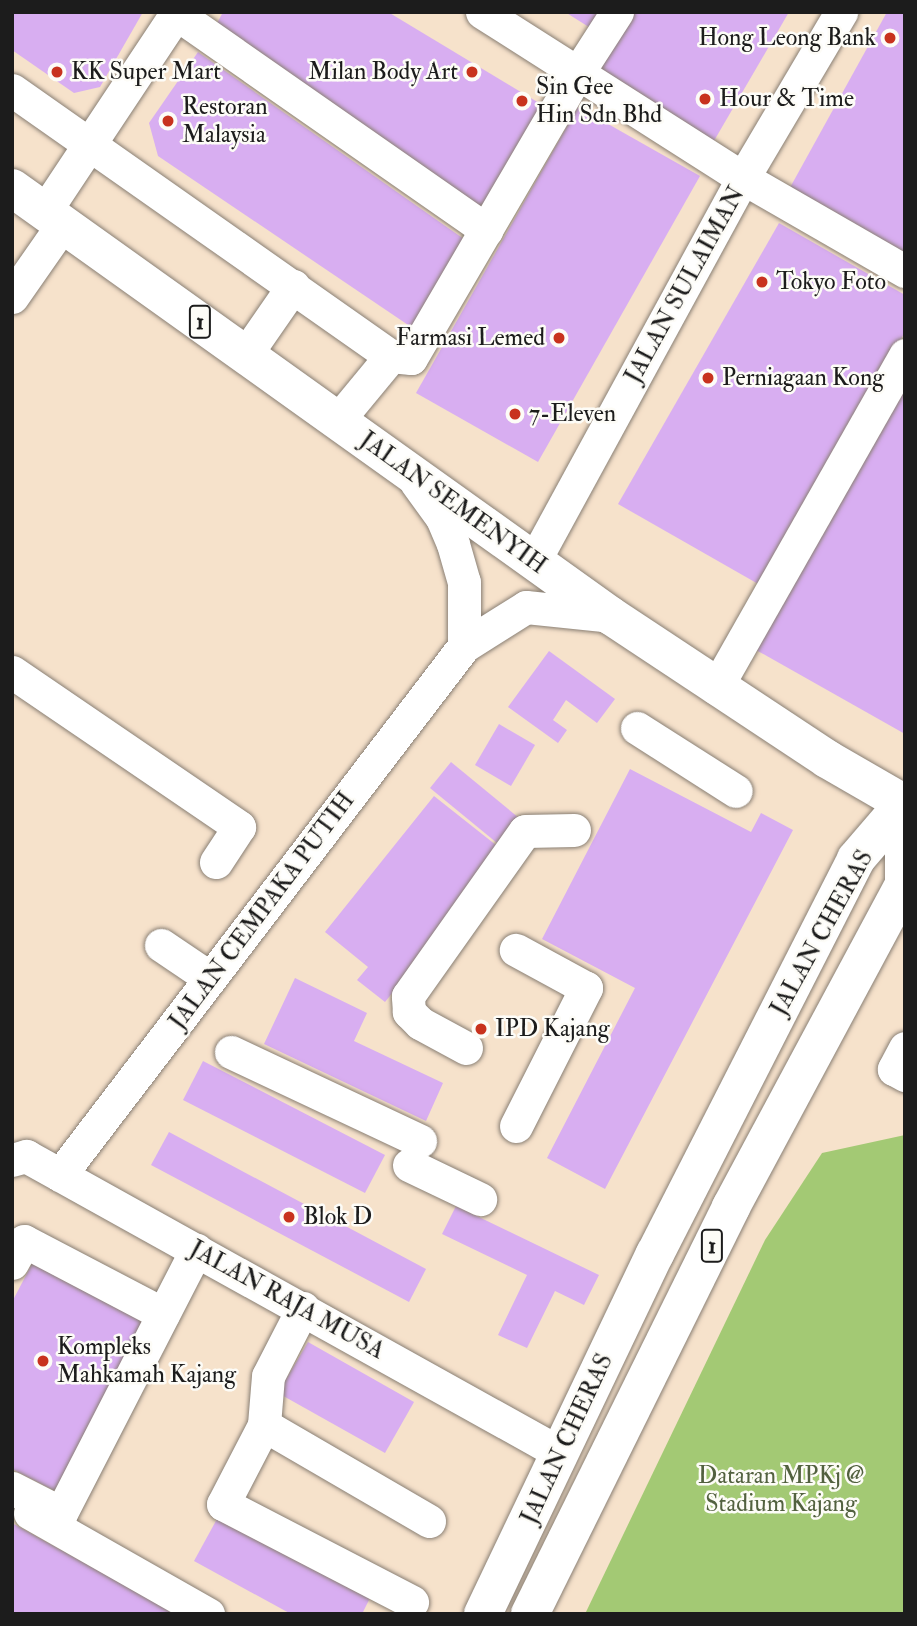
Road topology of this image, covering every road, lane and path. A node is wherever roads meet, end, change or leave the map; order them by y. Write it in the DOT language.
graph roads {
  1 [pos="482,12"];
  2 [pos="617,12"];
  3 [pos="841,12"];
  4 [pos="175,13"];
  5 [pos="577,74"];
  6 [pos="12,90"];
  7 [pos="91,145"];
  8 [pos="743,178"];
  9 [pos="12,188"];
  10 [pos="54,217"];
  11 [pos="486,229"];
  12 [pos="905,271"];
  13 [pos="293,286"];
  14 [pos="12,297"];
  15 [pos="246,354"];
  16 [pos="905,355"];
  17 [pos="391,356"];
  18 [pos="338,420"];
  19 [pos="409,472"];
  20 [pos="534,561"];
  21 [pos="611,616"];
  22 [pos="464,646"];
  23 [pos="12,672"];
  24 [pos="716,688"];
  25 [pos="637,728"];
  26 [pos="827,759"];
  27 [pos="736,791"];
  28 [pos="905,803"];
  29 [pos="574,830"];
  30 [pos="856,859"];
  31 [pos="216,862"];
  32 [pos="161,945"];
  33 [pos="516,950"];
  34 [pos="210,978"];
  35 [pos="466,1048"];
  36 [pos="905,1048"];
  37 [pos="231,1052"];
  38 [pos="905,1075"];
  39 [pos="516,1126"];
  40 [pos="12,1160"];
  41 [pos="60,1175"];
  42 [pos="480,1199"];
  43 [pos="196,1250"];
  44 [pos="12,1264"];
  45 [pos="303,1308"];
  46 [pos="163,1314"];
  47 [pos="264,1425"];
  48 [pos="561,1453"];
  49 [pos="12,1488"];
  50 [pos="12,1503"];
  51 [pos="429,1521"];
  52 [pos="412,1602"];
  53 [pos="208,1614"];
  54 [pos="483,1614"];
  55 [pos="530,1614"];
  1 -- 5 [label="street"];
  2 -- 5 [label="street"];
  3 -- 8 [label="street, JALAN SULAIMAN"];
  4 -- 7 [label="street"];
  4 -- 11 [label="street"];
  5 -- 8 [label="street"];
  5 -- 11 [label="street"];
  6 -- 7 [label="street"];
  7 -- 10 [label="street"];
  7 -- 13 [label="street"];
  8 -- 12 [label="street"];
  8 -- 20 [label="street, JALAN SULAIMAN"];
  9 -- 10 [label="main road, JALAN SEMENYIH / 1"];
  10 -- 14 [label="street"];
  10 -- 15 [label="main road, JALAN SEMENYIH / 1"];
  11 -- 17 [label="street"];
  13 -- 15 [label="street"];
  13 -- 17 [label="street"];
  15 -- 18 [label="main road, JALAN SEMENYIH / 1"];
  16 -- 24 [label="street"];
  17 -- 18 [label="street"];
  18 -- 19 [label="main road, JALAN SEMENYIH / 1"];
  19 -- 20 [label="main road, JALAN SEMENYIH / 1"];
  19 -- 22 [label="street"];
  20 -- 21 [label="main road, JALAN SEMENYIH / 1"];
  21 -- 22 [label="street, JALAN CEMPAKA PUTIH"];
  21 -- 24 [label="main road, JALAN SEMENYIH / 1"];
  22 -- 34 [label="street, JALAN CEMPAKA PUTIH"];
  23 -- 31 [label="street"];
  24 -- 26 [label="main road, JALAN SEMENYIH / 1"];
  25 -- 27 [label="street"];
  26 -- 28 [label="main road, JALAN SEMENYIH / 1"];
  26 -- 30 [label="main road"];
  28 -- 30 [label="main road, JALAN CHERAS"];
  28 -- 55 [label="main road, JALAN CHERAS / 1"];
  29 -- 35 [label="street"];
  30 -- 48 [label="main road, JALAN CHERAS / 1"];
  32 -- 34 [label="street"];
  33 -- 39 [label="street"];
  34 -- 41 [label="street, JALAN CEMPAKA PUTIH"];
  36 -- 38 [label="street"];
  37 -- 42 [label="street"];
  40 -- 41 [label="street, JALAN RAJA MUSA"];
  41 -- 43 [label="street, JALAN RAJA MUSA"];
  43 -- 45 [label="street, JALAN RAJA MUSA"];
  43 -- 46 [label="street"];
  44 -- 46 [label="street"];
  45 -- 47 [label="street"];
  45 -- 48 [label="street, JALAN RAJA MUSA"];
  46 -- 49 [label="street"];
  47 -- 51 [label="street"];
  47 -- 52 [label="street"];
  48 -- 54 [label="main road, JALAN CHERAS / 1"];
  50 -- 53 [label="street"];
}
